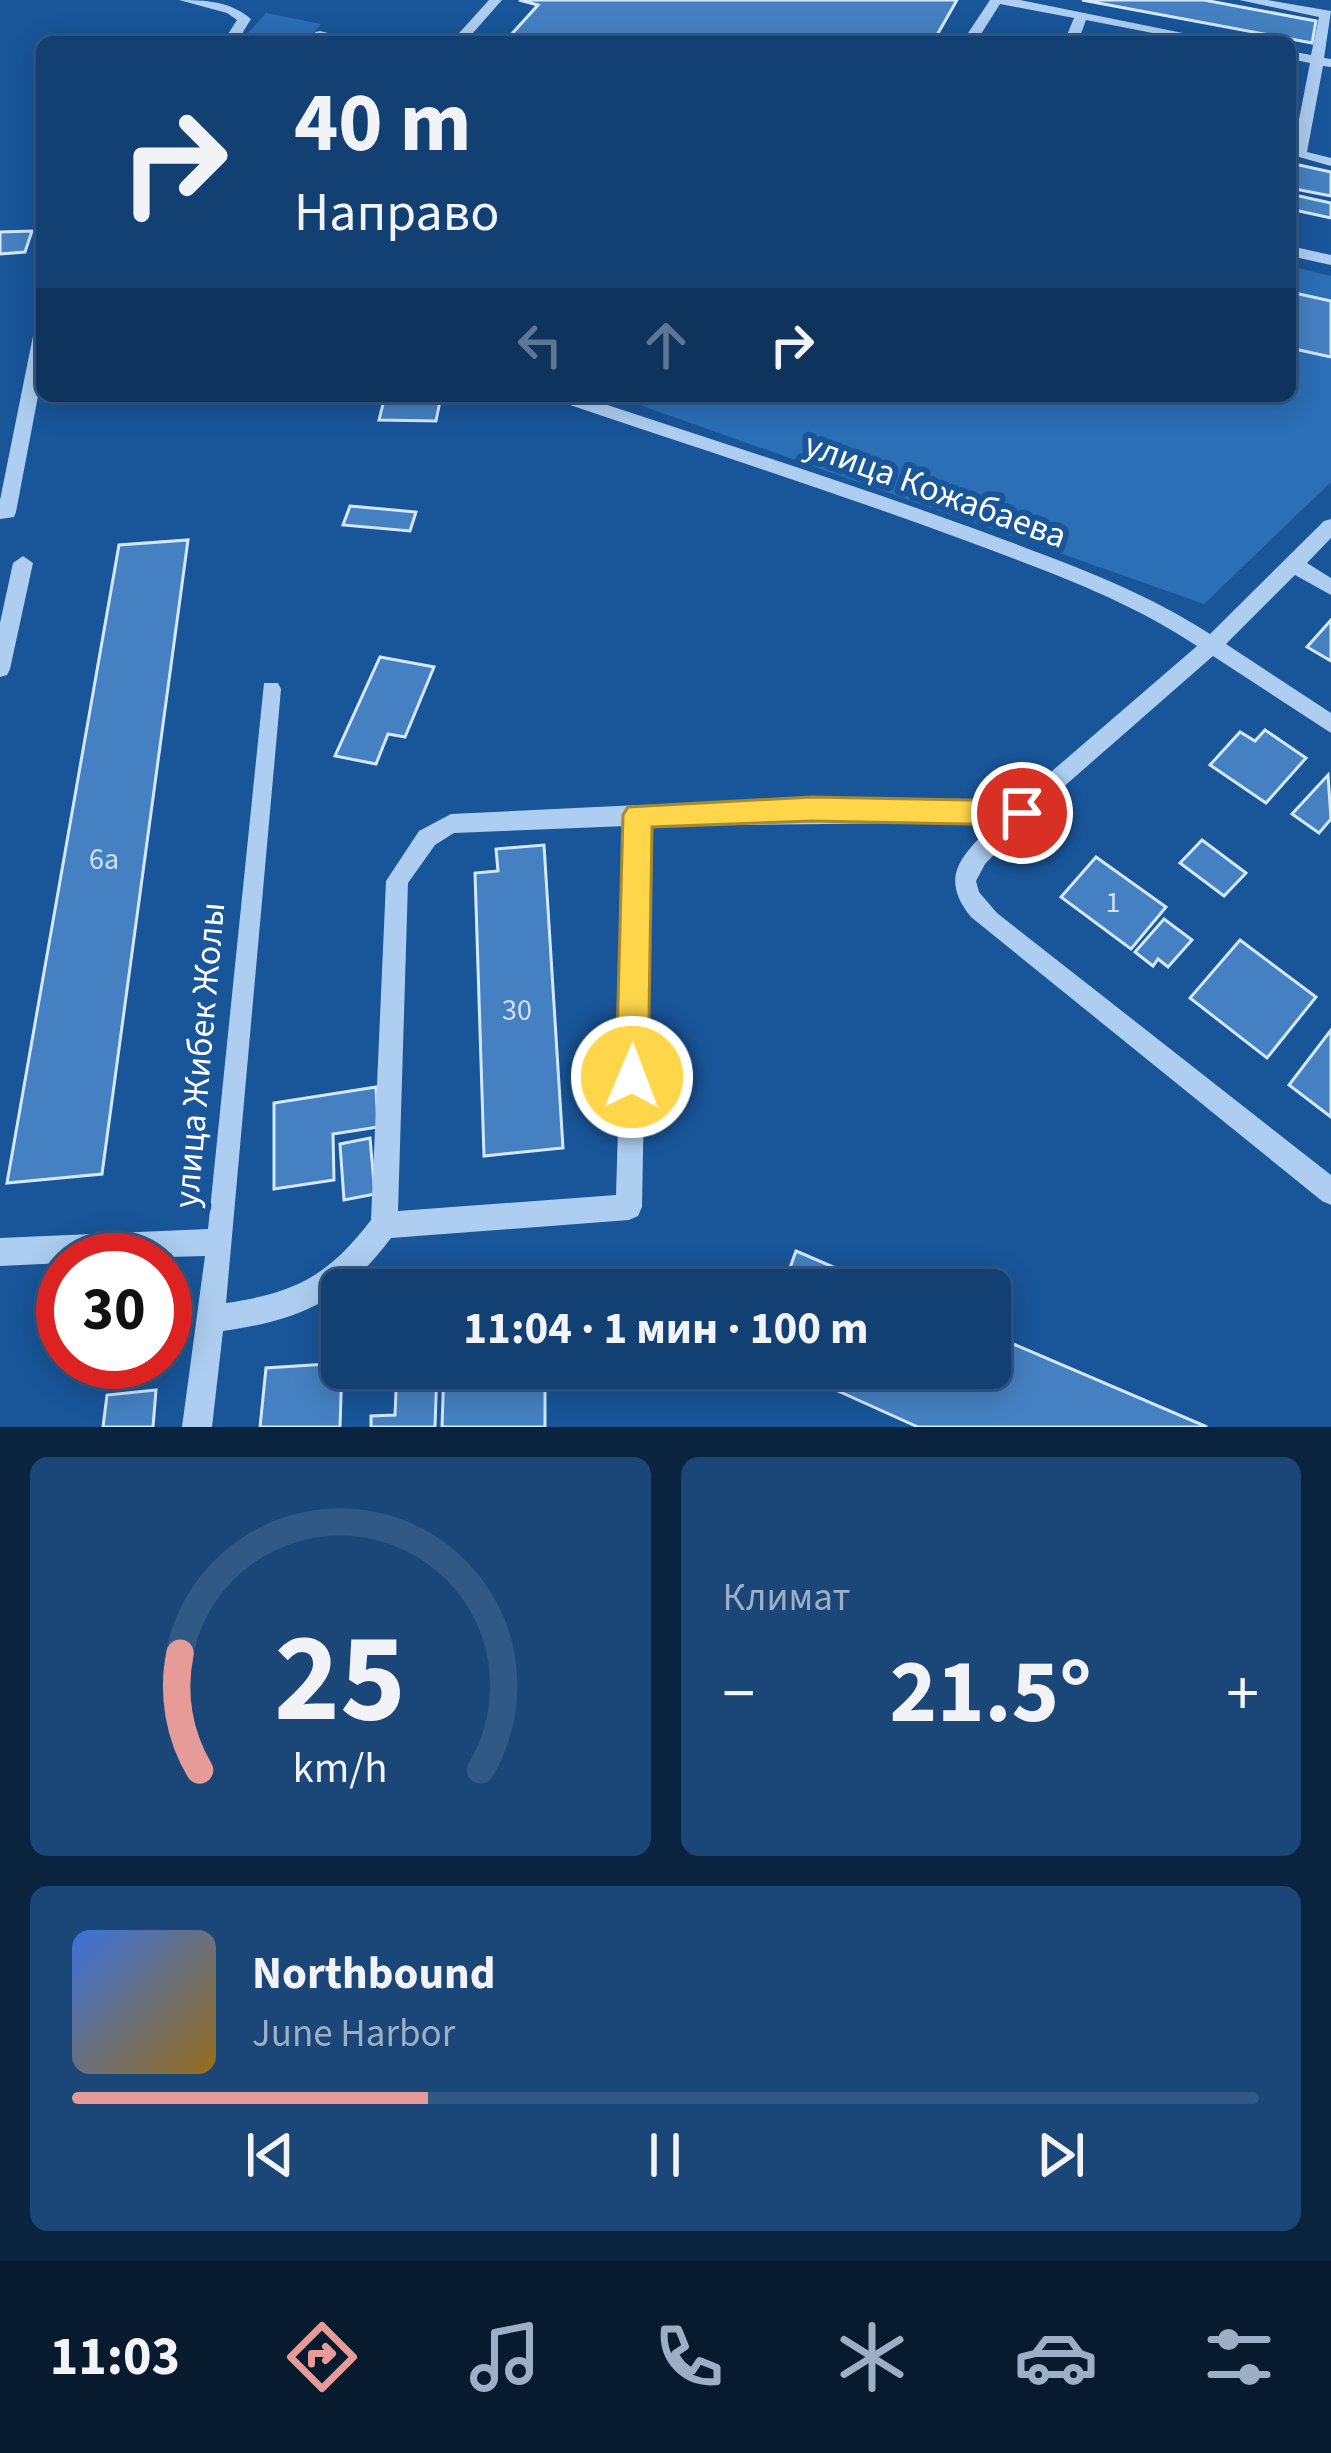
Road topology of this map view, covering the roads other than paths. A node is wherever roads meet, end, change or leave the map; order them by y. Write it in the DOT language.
graph roads {
  1 [pos="185,0"];
  2 [pos="496,0"];
  3 [pos="998,0"];
  4 [pos="1245,0"];
  5 [pos="1328,15"];
  6 [pos="1081,16"];
  7 [pos="320,35"];
  8 [pos="234,36"];
  9 [pos="324,36"];
  10 [pos="463,36"];
  11 [pos="974,36"];
  12 [pos="1073,36"];
  13 [pos="1188,36"];
  14 [pos="1323,61"];
  15 [pos="1331,162"];
  16 [pos="1296,252"];
  17 [pos="1331,260"];
  18 [pos="36,364"];
  19 [pos="579,402"];
  20 [pos="0,512"];
  21 [pos="1331,526"];
  22 [pos="23,563"];
  23 [pos="1294,565"];
  24 [pos="1331,588"];
  25 [pos="1210,645"];
  26 [pos="0,669"];
  27 [pos="271,689"];
  28 [pos="1331,724"];
  29 [pos="1022,813"];
  30 [pos="638,815"];
  31 [pos="1331,1192"];
  32 [pos="384,1225"];
  33 [pos="220,1242"];
  34 [pos="0,1252"];
  35 [pos="210,1319"];
  36 [pos="197,1427"];
  1 -- 8 [label="street"];
  2 -- 10 [label="street"];
  3 -- 6 [label="street"];
  3 -- 11 [label="street"];
  4 -- 5 [label="street"];
  5 -- 14 [label="street"];
  6 -- 12 [label="street"];
  6 -- 13 [label="street"];
  7 -- 9 [label="street"];
  14 -- 15 [label="street"];
  16 -- 17 [label="street"];
  18 -- 20 [label="street"];
  19 -- 25 [label="street, улица Кожабаева"];
  21 -- 23 [label="street"];
  22 -- 26 [label="street"];
  23 -- 24 [label="street"];
  23 -- 25 [label="street"];
  25 -- 28 [label="street, улица Кожабаева"];
  25 -- 29 [label="street"];
  27 -- 33 [label="street, улица Жибек Жолы"];
  29 -- 30 [label="street"];
  29 -- 31 [label="street"];
  30 -- 32 [label="street"];
  30 -- 32 [label="street"];
  32 -- 35 [label="street"];
  33 -- 34 [label="street"];
  33 -- 35 [label="street, улица Жибек Жолы"];
  35 -- 36 [label="street, улица Жибек Жолы"];
}
